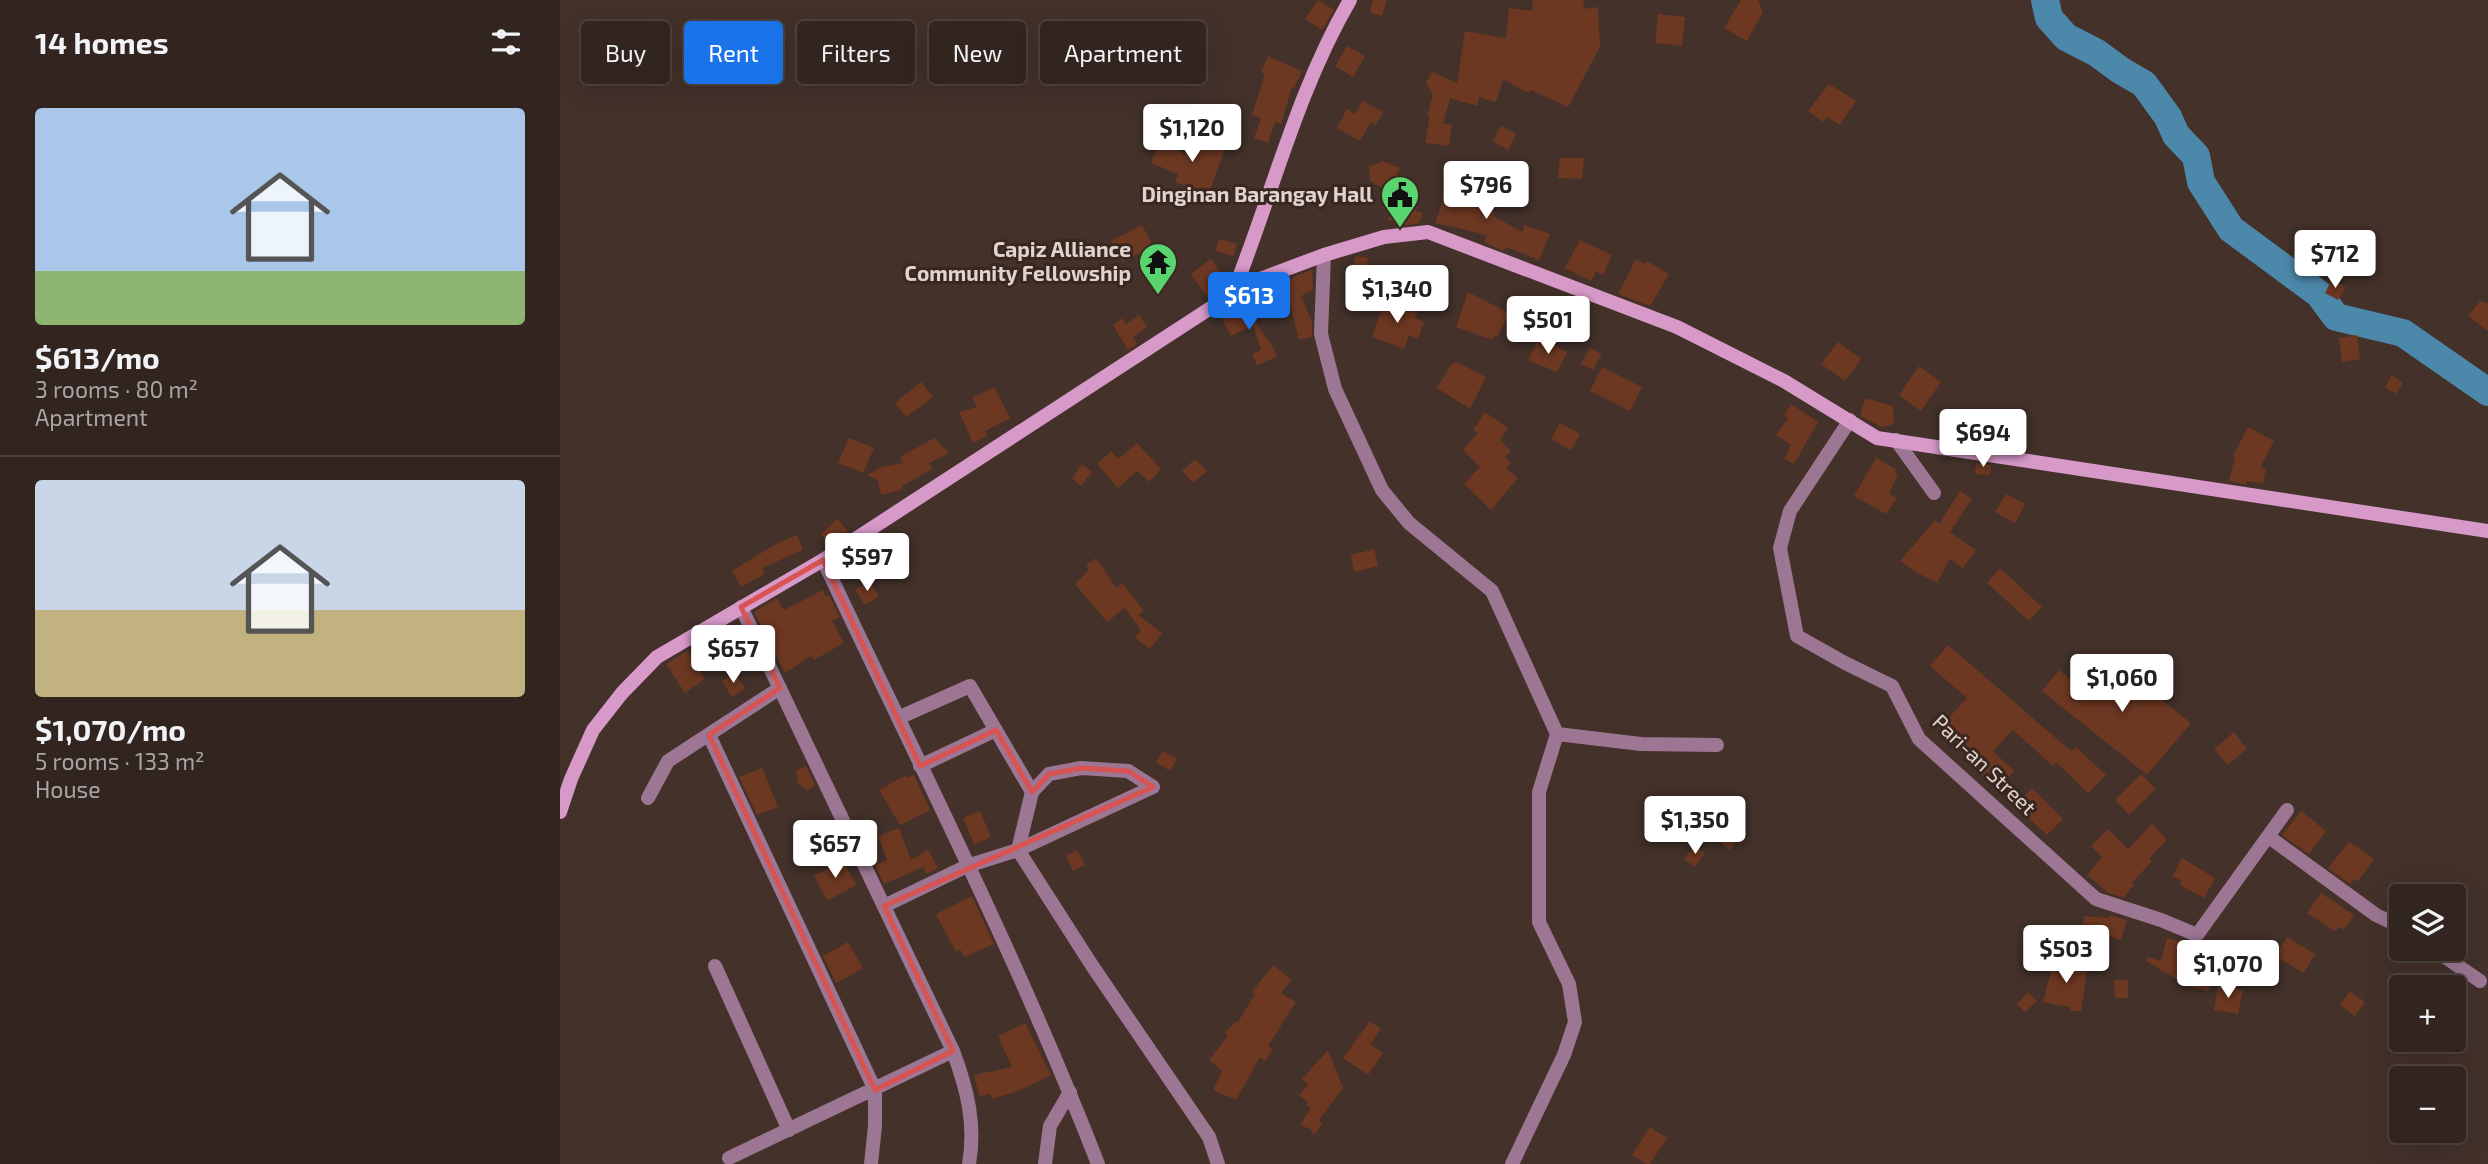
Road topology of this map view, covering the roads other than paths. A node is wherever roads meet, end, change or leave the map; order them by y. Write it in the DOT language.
graph roads {
  1 [pos="1350,0"];
  2 [pos="1324,255"];
  3 [pos="1233,293"];
  4 [pos="1850,420"];
  5 [pos="1896,440"];
  6 [pos="1934,493"];
  7 [pos="2488,531"];
  8 [pos="823,560"];
  9 [pos="741,607"];
  10 [pos="780,688"];
  11 [pos="898,719"];
  12 [pos="996,730"];
  13 [pos="1557,734"];
  14 [pos="709,735"];
  15 [pos="1717,745"];
  16 [pos="920,766"];
  17 [pos="1032,792"];
  18 [pos="648,798"];
  19 [pos="2287,810"];
  20 [pos="560,812"];
  21 [pos="2270,836"];
  22 [pos="1018,850"];
  23 [pos="967,866"];
  24 [pos="884,906"];
  25 [pos="2389,921"];
  26 [pos="2451,961"];
  27 [pos="715,966"];
  28 [pos="2480,981"];
  29 [pos="953,1051"];
  30 [pos="875,1090"];
  31 [pos="1070,1092"];
  32 [pos="789,1130"];
  33 [pos="729,1158"];
  34 [pos="871,1164"];
  35 [pos="969,1164"];
  36 [pos="1045,1164"];
  37 [pos="1098,1164"];
  38 [pos="1219,1164"];
  39 [pos="1512,1164"];
  1 -- 3 [label="main road"];
  2 -- 3 [label="main road"];
  2 -- 4 [label="main road"];
  2 -- 13 [label="street"];
  3 -- 8 [label="main road"];
  4 -- 5 [label="main road"];
  4 -- 21 [label="street, Pari-an Street"];
  5 -- 6 [label="street"];
  5 -- 7 [label="main road"];
  8 -- 9 [label="main road"];
  8 -- 11 [label="street"];
  9 -- 10 [label="street"];
  9 -- 20 [label="main road"];
  10 -- 14 [label="street"];
  10 -- 24 [label="street"];
  11 -- 12 [label="street"];
  11 -- 16 [label="street"];
  12 -- 16 [label="street"];
  12 -- 17 [label="street"];
  13 -- 15 [label="street"];
  13 -- 39 [label="street"];
  14 -- 18 [label="street"];
  14 -- 30 [label="street"];
  16 -- 23 [label="street"];
  17 -- 22 [label="street"];
  17 -- 22 [label="street"];
  19 -- 21 [label="street"];
  21 -- 25 [label="street"];
  22 -- 23 [label="street"];
  22 -- 38 [label="street"];
  23 -- 24 [label="street"];
  23 -- 31 [label="street"];
  24 -- 29 [label="street"];
  26 -- 28 [label="street"];
  27 -- 32 [label="street"];
  29 -- 30 [label="street"];
  29 -- 35 [label="street"];
  30 -- 32 [label="street"];
  30 -- 34 [label="street"];
  31 -- 36 [label="street"];
  31 -- 37 [label="street"];
  32 -- 33 [label="street"];
}
